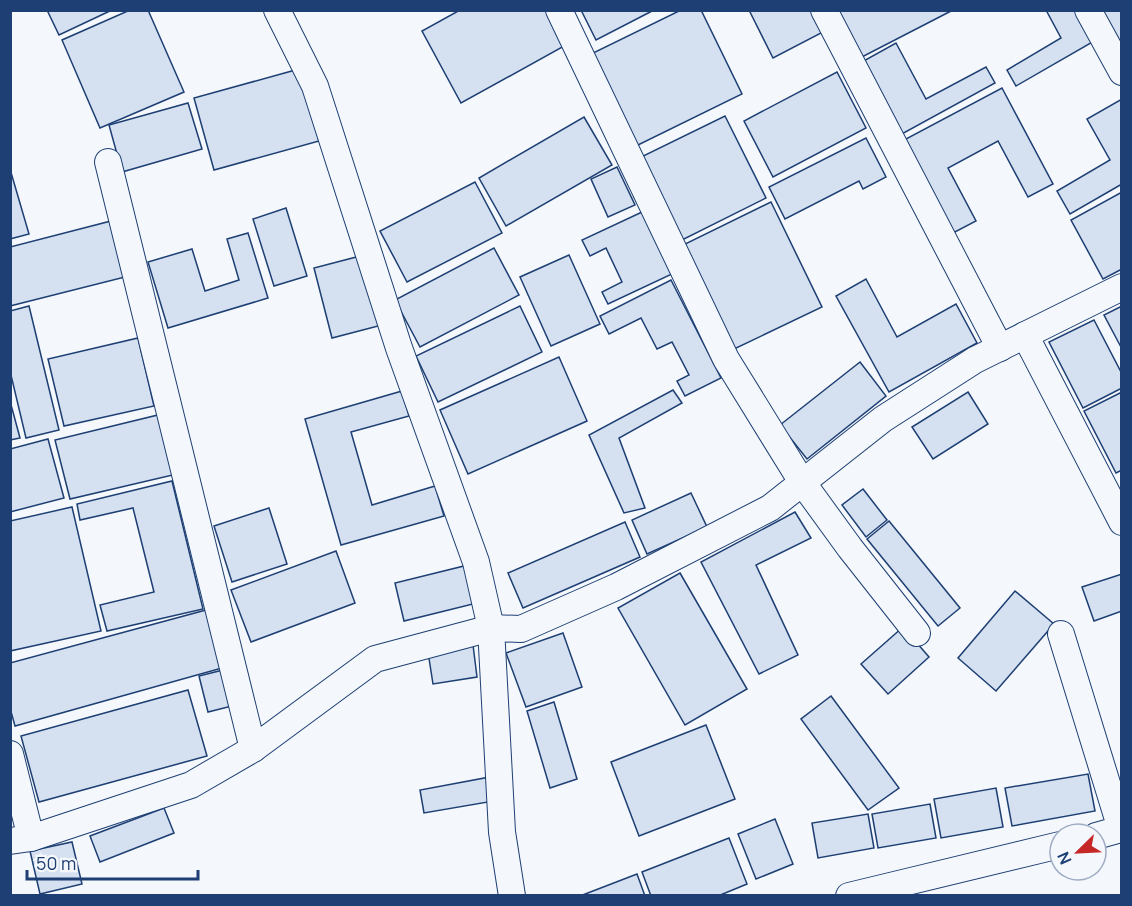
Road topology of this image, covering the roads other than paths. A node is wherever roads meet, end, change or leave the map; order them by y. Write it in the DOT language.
graph roads {
  1 [pos="277,10"];
  2 [pos="559,10"];
  3 [pos="824,10"];
  4 [pos="1088,10"];
  5 [pos="1122,72"];
  6 [pos="108,162"];
  7 [pos="1122,286"];
  8 [pos="1025,335"];
  9 [pos="999,348"];
  10 [pos="802,483"];
  11 [pos="1122,522"];
  12 [pos="491,628"];
  13 [pos="918,633"];
  14 [pos="1061,634"];
  15 [pos="253,749"];
  16 [pos="10,754"];
  17 [pos="1108,833"];
  18 [pos="21,839"];
  19 [pos="1048,848"];
  20 [pos="512,896"];
  21 [pos="849,896"];
  1 -- 12 [label="street"];
  2 -- 10 [label="street"];
  3 -- 9 [label="street"];
  4 -- 5 [label="street"];
  6 -- 15 [label="street"];
  7 -- 8 [label="street"];
  8 -- 9 [label="street"];
  8 -- 11 [label="street"];
  9 -- 10 [label="street"];
  10 -- 12 [label="street"];
  10 -- 13 [label="street"];
  12 -- 15 [label="street"];
  12 -- 20 [label="street"];
  14 -- 17 [label="street"];
  15 -- 18 [label="street"];
  16 -- 18 [label="street"];
  19 -- 21 [label="street"];
}
